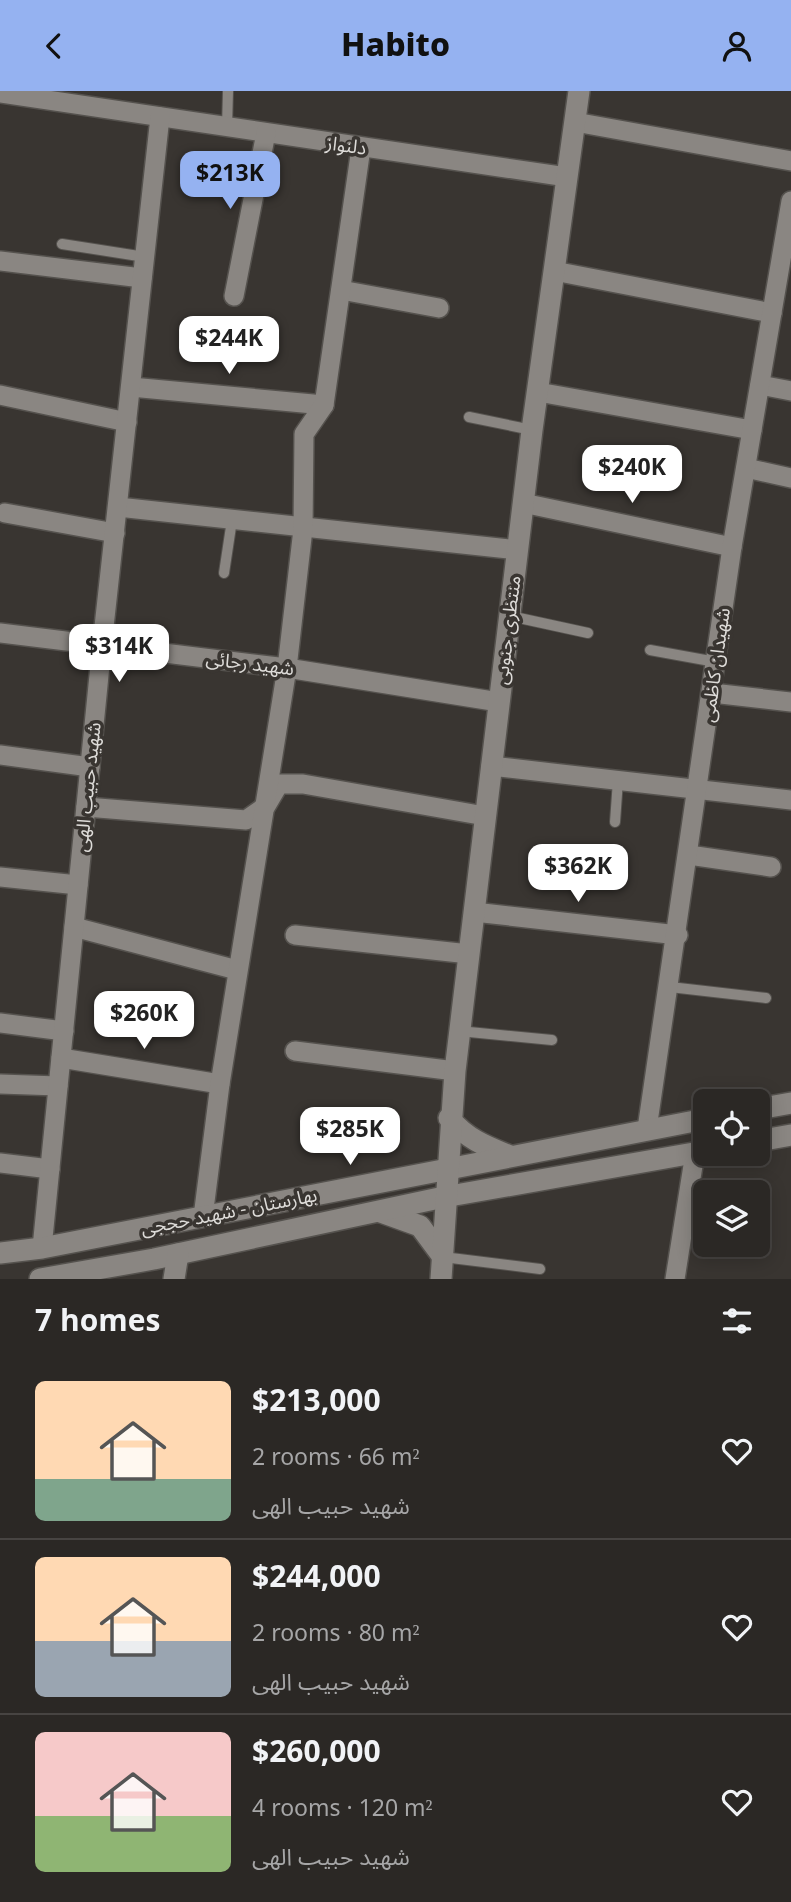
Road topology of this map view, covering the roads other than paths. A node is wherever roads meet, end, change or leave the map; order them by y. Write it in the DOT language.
graph roads {
  1 [pos="228,91"];
  2 [pos="579,91"];
  3 [pos="0,93"];
  4 [pos="160,117"];
  5 [pos="575,122"];
  6 [pos="226,128"];
  7 [pos="265,133"];
  8 [pos="362,148"];
  9 [pos="791,160"];
  10 [pos="568,177"];
  11 [pos="791,201"];
  12 [pos="62,244"];
  13 [pos="145,257"];
  14 [pos="0,261"];
  15 [pos="786,261"];
  16 [pos="554,271"];
  17 [pos="142,278"];
  18 [pos="341,290"];
  19 [pos="234,296"];
  20 [pos="439,308"];
  21 [pos="772,313"];
  22 [pos="760,386"];
  23 [pos="131,387"];
  24 [pos="791,391"];
  25 [pos="538,392"];
  26 [pos="0,395"];
  27 [pos="324,405"];
  28 [pos="469,417"];
  29 [pos="127,422"];
  30 [pos="532,430"];
  31 [pos="752,430"];
  32 [pos="746,468"];
  33 [pos="791,478"];
  34 [pos="523,503"];
  35 [pos="118,507"];
  36 [pos="5,513"];
  37 [pos="232,520"];
  38 [pos="303,529"];
  39 [pos="115,533"];
  40 [pos="732,547"];
  41 [pos="518,550"];
  42 [pos="224,573"];
  43 [pos="510,616"];
  44 [pos="0,633"];
  45 [pos="588,633"];
  46 [pos="102,645"];
  47 [pos="650,650"];
  48 [pos="716,662"];
  49 [pos="287,668"];
  50 [pos="712,693"];
  51 [pos="499,702"];
  52 [pos="791,702"];
  53 [pos="0,755"];
  54 [pos="90,767"];
  55 [pos="491,767"];
  56 [pos="618,780"];
  57 [pos="698,789"];
  58 [pos="791,800"];
  59 [pos="266,806"];
  60 [pos="86,807"];
  61 [pos="485,815"];
  62 [pos="615,822"];
  63 [pos="689,855"];
  64 [pos="771,867"];
  65 [pos="0,877"];
  66 [pos="78,885"];
  67 [pos="474,912"];
  68 [pos="74,927"];
  69 [pos="295,935"];
  70 [pos="678,935"];
  71 [pos="469,954"];
  72 [pos="237,970"];
  73 [pos="670,988"];
  74 [pos="766,998"];
  75 [pos="0,1023"];
  76 [pos="64,1031"];
  77 [pos="459,1031"];
  78 [pos="552,1040"];
  79 [pos="295,1051"];
  80 [pos="61,1058"];
  81 [pos="455,1071"];
  82 [pos="0,1084"];
  83 [pos="220,1084"];
  84 [pos="58,1086"];
  85 [pos="791,1103"];
  86 [pos="770,1107"];
  87 [pos="449,1118"];
  88 [pos="693,1121"];
  89 [pos="647,1129"];
  90 [pos="791,1135"];
  91 [pos="770,1139"];
  92 [pos="693,1153"];
  93 [pos="510,1156"];
  94 [pos="0,1163"];
  95 [pos="697,1166"];
  96 [pos="50,1168"];
  97 [pos="446,1170"];
  98 [pos="444,1197"];
  99 [pos="379,1212"];
  100 [pos="204,1217"];
  101 [pos="43,1248"];
  102 [pos="0,1253"];
  103 [pos="178,1254"];
  104 [pos="443,1257"];
  105 [pos="540,1269"];
  106 [pos="40,1279"];
  107 [pos="174,1279"];
  108 [pos="441,1279"];
  109 [pos="675,1279"];
  1 -- 6 [label="lane"];
  2 -- 5 [label="main road, منتظری جنوبی"];
  3 -- 4 [label="street, دلنواز"];
  4 -- 6 [label="street, دلنواز"];
  4 -- 13 [label="street, شهید حبیب الهی"];
  5 -- 9 [label="street"];
  5 -- 10 [label="main road, منتظری جنوبی"];
  6 -- 7 [label="street, دلنواز"];
  7 -- 8 [label="street, دلنواز"];
  7 -- 19 [label="street"];
  8 -- 10 [label="street, دلنواز"];
  8 -- 18 [label="street"];
  10 -- 16 [label="main road, منتظری جنوبی"];
  11 -- 15 [label="street, شهیدان کاظمی"];
  12 -- 13 [label="lane"];
  13 -- 17 [label="street, شهید حبیب الهی"];
  14 -- 17 [label="street"];
  15 -- 21 [label="street, شهیدان کاظمی"];
  16 -- 21 [label="street"];
  16 -- 25 [label="main road, منتظری جنوبی"];
  17 -- 23 [label="street, شهید حبیب الهی"];
  18 -- 20 [label="street"];
  18 -- 27 [label="street"];
  21 -- 22 [label="street, شهیدان کاظمی"];
  22 -- 24 [label="street"];
  22 -- 31 [label="street, شهیدان کاظمی"];
  23 -- 27 [label="street"];
  23 -- 29 [label="street, شهید حبیب الهی"];
  25 -- 30 [label="main road, منتظری جنوبی"];
  25 -- 31 [label="street"];
  26 -- 29 [label="street"];
  27 -- 38 [label="street"];
  28 -- 30 [label="lane"];
  29 -- 35 [label="street, شهید حبیب الهی"];
  30 -- 34 [label="main road, منتظری جنوبی"];
  31 -- 32 [label="street, شهیدان کاظمی"];
  32 -- 33 [label="street"];
  32 -- 40 [label="street, شهیدان کاظمی"];
  34 -- 40 [label="street"];
  34 -- 41 [label="main road, منتظری جنوبی"];
  35 -- 37 [label="street"];
  35 -- 39 [label="street, شهید حبیب الهی"];
  36 -- 39 [label="street"];
  37 -- 38 [label="street"];
  37 -- 42 [label="lane"];
  38 -- 41 [label="street"];
  38 -- 49 [label="street"];
  39 -- 46 [label="street, شهید حبیب الهی"];
  40 -- 48 [label="street, شهیدان کاظمی"];
  41 -- 43 [label="main road, منتظری جنوبی"];
  43 -- 45 [label="lane"];
  43 -- 51 [label="main road, منتظری جنوبی"];
  44 -- 46 [label="street, شهید رجائی"];
  46 -- 49 [label="street, شهید رجائی"];
  46 -- 54 [label="street, شهید حبیب الهی"];
  47 -- 48 [label="lane"];
  48 -- 50 [label="street, شهیدان کاظمی"];
  49 -- 51 [label="street, شهید رجائی"];
  49 -- 59 [label="street"];
  50 -- 52 [label="street"];
  50 -- 57 [label="street, شهیدان کاظمی"];
  51 -- 55 [label="main road, منتظری جنوبی"];
  53 -- 54 [label="street"];
  54 -- 60 [label="street, شهید حبیب الهی"];
  55 -- 56 [label="street"];
  55 -- 61 [label="main road, منتظری جنوبی"];
  56 -- 57 [label="street"];
  56 -- 62 [label="lane"];
  57 -- 58 [label="street"];
  57 -- 63 [label="street, شهیدان کاظمی"];
  59 -- 60 [label="street"];
  59 -- 61 [label="street"];
  59 -- 72 [label="street"];
  60 -- 66 [label="street, شهید حبیب الهی"];
  61 -- 67 [label="main road, منتظری جنوبی"];
  63 -- 64 [label="street"];
  63 -- 70 [label="street, شهیدان کاظمی"];
  65 -- 66 [label="street"];
  66 -- 68 [label="street, شهید حبیب الهی"];
  67 -- 70 [label="street"];
  67 -- 71 [label="main road, منتظری جنوبی"];
  68 -- 72 [label="street"];
  68 -- 76 [label="street, شهید حبیب الهی"];
  69 -- 71 [label="street"];
  70 -- 73 [label="street, شهیدان کاظمی"];
  71 -- 77 [label="main road, منتظری جنوبی"];
  72 -- 83 [label="street"];
  73 -- 74 [label="lane"];
  73 -- 89 [label="street, شهیدان کاظمی"];
  75 -- 76 [label="street"];
  76 -- 80 [label="street, شهید حبیب الهی"];
  77 -- 78 [label="lane"];
  77 -- 81 [label="main road, منتظری جنوبی"];
  79 -- 81 [label="street"];
  80 -- 83 [label="street"];
  80 -- 84 [label="street, شهید حبیب الهی"];
  81 -- 87 [label="main road, منتظری جنوبی"];
  82 -- 84 [label="street"];
  83 -- 100 [label="street"];
  84 -- 96 [label="street, شهید حبیب الهی"];
  85 -- 86 [label="main road"];
  87 -- 93 [label="main road"];
  87 -- 97 [label="main road, منتظری جنوبی"];
  88 -- 89 [label="main road, بهارستان - شهید حججی"];
  89 -- 93 [label="main road, بهارستان - شهید حججی"];
  90 -- 91 [label="main road"];
  92 -- 98 [label="main road, بهارستان - شهید حججی"];
  93 -- 97 [label="main road, بهارستان - شهید حججی"];
  94 -- 96 [label="street"];
  95 -- 109 [label="street"];
  96 -- 101 [label="street, شهید حبیب الهی"];
  97 -- 98 [label="main road, منتظری جنوبی"];
  97 -- 100 [label="main road, بهارستان - شهید حججی"];
  98 -- 99 [label="main road, بهارستان - شهید حججی"];
  98 -- 104 [label="main road"];
  99 -- 103 [label="main road, بهارستان - شهید حججی"];
  99 -- 104 [label="main road"];
  100 -- 101 [label="main road, بهارستان - شهید حججی"];
  101 -- 102 [label="main road, بهارستان - شهید حججی"];
  103 -- 106 [label="main road, بهارستان - شهید حججی"];
  103 -- 107 [label="main road"];
  104 -- 105 [label="lane"];
  104 -- 108 [label="main road"];
}
